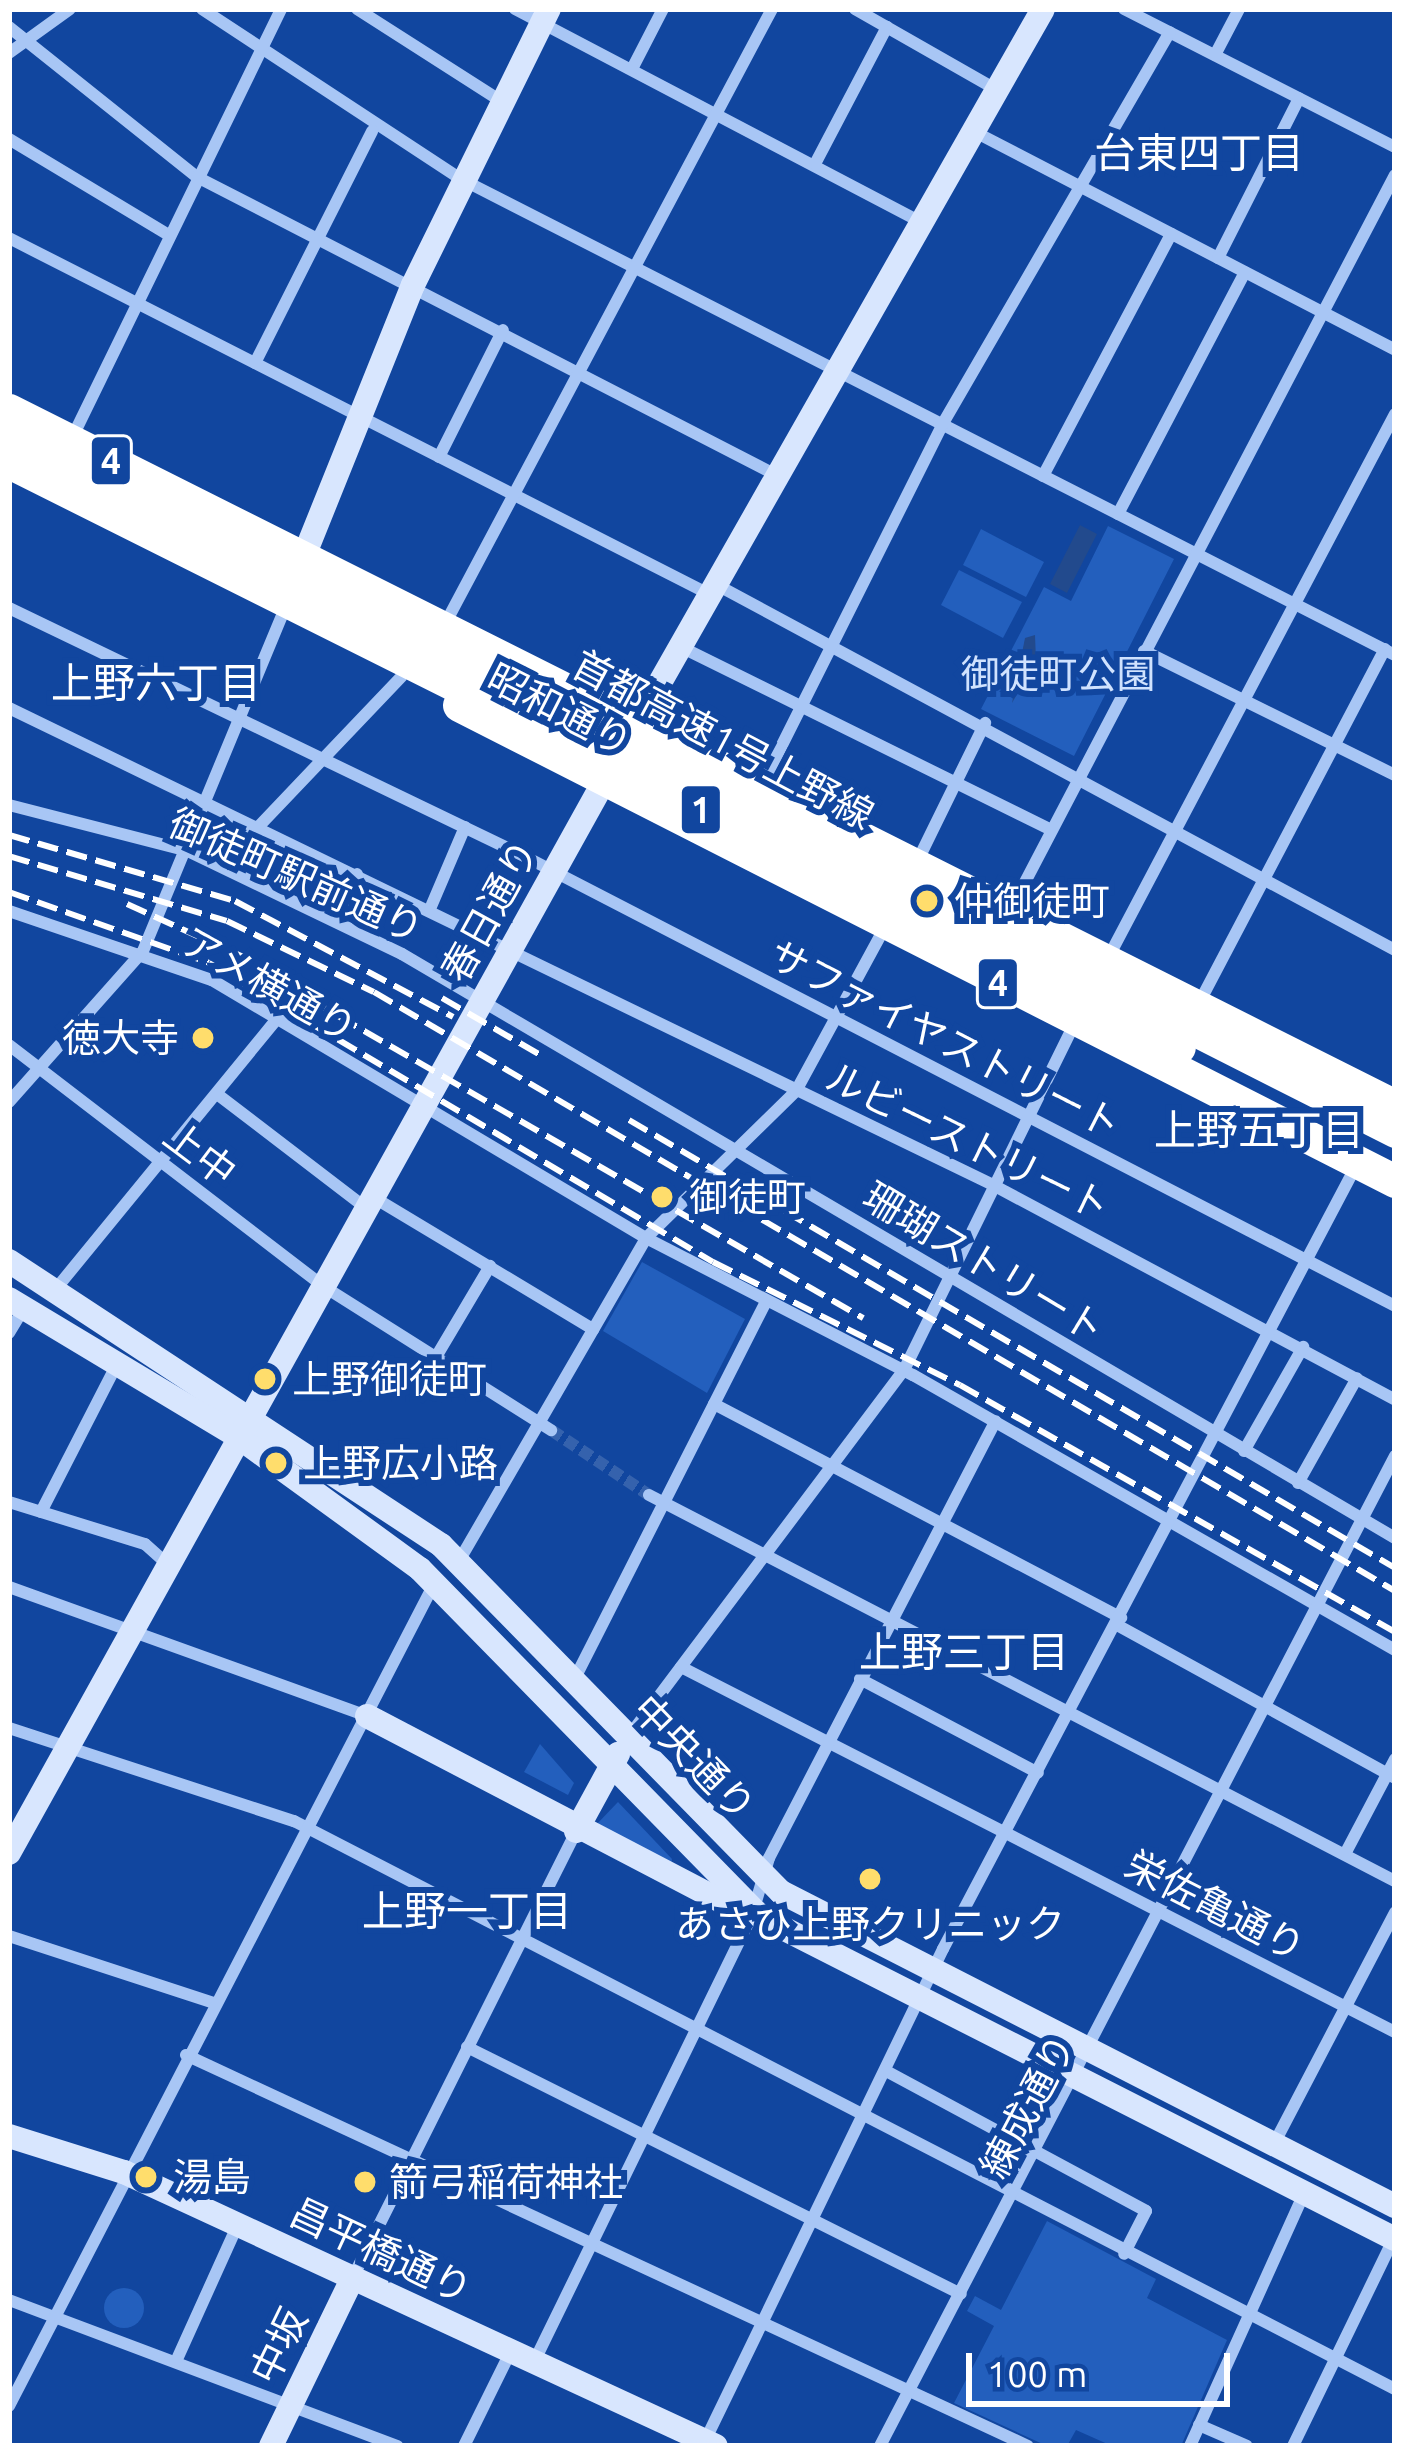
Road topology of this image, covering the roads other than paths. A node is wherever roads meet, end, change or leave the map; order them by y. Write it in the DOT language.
graph roads {
  1 [pos="70,9"];
  2 [pos="202,9"];
  3 [pos="281,9"];
  4 [pos="357,9"];
  5 [pos="515,9"];
  6 [pos="663,9"];
  7 [pos="772,9"];
  8 [pos="855,9"];
  9 [pos="1043,9"];
  10 [pos="1124,9"];
  11 [pos="1239,9"];
  12 [pos="545,15"];
  13 [pos="9,27"];
  14 [pos="887,27"];
  15 [pos="1170,32"];
  16 [pos="25,41"];
  17 [pos="256,50"];
  18 [pos="9,53"];
  19 [pos="1215,55"];
  20 [pos="632,68"];
  21 [pos="998,91"];
  22 [pos="1299,98"];
  23 [pos="501,101"];
  24 [pos="717,113"];
  25 [pos="373,131"];
  26 [pos="975,132"];
  27 [pos="9,139"];
  28 [pos="1395,146"];
  29 [pos="815,164"];
  30 [pos="1395,175"];
  31 [pos="197,176"];
  32 [pos="461,179"];
  33 [pos="1084,189"];
  34 [pos="923,224"];
  35 [pos="1171,234"];
  36 [pos="169,236"];
  37 [pos="9,238"];
  38 [pos="318,238"];
  39 [pos="1218,258"];
  40 [pos="636,268"];
  41 [pos="1245,272"];
  42 [pos="413,285"];
  43 [pos="136,303"];
  44 [pos="1322,312"];
  45 [pos="503,330"];
  46 [pos="1395,350"];
  47 [pos="255,363"];
  48 [pos="582,370"];
  49 [pos="839,373"];
  50 [pos="9,410"];
  51 [pos="1395,414"];
  52 [pos="364,418"];
  53 [pos="943,425"];
  54 [pos="9,429"];
  55 [pos="71,441"];
  56 [pos="9,442"];
  57 [pos="440,457"];
  58 [pos="9,462"];
  59 [pos="9,474"];
  60 [pos="1043,476"];
  61 [pos="779,477"];
  62 [pos="514,494"];
  63 [pos="1118,514"];
  64 [pos="1194,552"];
  65 [pos="305,571"];
  66 [pos="714,590"];
  67 [pos="1296,604"];
  68 [pos="9,608"];
  69 [pos="282,615"];
  70 [pos="444,625"];
  71 [pos="833,644"];
  72 [pos="681,647"];
  73 [pos="1144,651"];
  74 [pos="1390,652"];
  75 [pos="402,676"];
  76 [pos="442,677"];
  77 [pos="1244,700"];
  78 [pos="801,704"];
  79 [pos="9,708"];
  80 [pos="241,719"];
  81 [pos="638,721"];
  82 [pos="985,723"];
  83 [pos="1330,743"];
  84 [pos="328,761"];
  85 [pos="1081,772"];
  86 [pos="1395,776"];
  87 [pos="604,780"];
  88 [pos="956,783"];
  89 [pos="763,784"];
  90 [pos="206,802"];
  91 [pos="9,805"];
  92 [pos="1177,825"];
  93 [pos="465,827"];
  94 [pos="261,829"];
  95 [pos="1051,830"];
  96 [pos="808,833"];
  97 [pos="188,851"];
  98 [pos="917,862"];
  99 [pos="221,866"];
  100 [pos="543,867"];
  101 [pos="357,874"];
  102 [pos="1264,874"];
  103 [pos="430,909"];
  104 [pos="1010,910"];
  105 [pos="9,911"];
  106 [pos="335,919"];
  107 [pos="886,926"];
  108 [pos="510,947"];
  109 [pos="1395,950"];
  110 [pos="143,951"];
  111 [pos="1107,960"];
  112 [pos="482,1000"];
  113 [pos="1198,1006"];
  114 [pos="836,1017"];
  115 [pos="278,1018"];
  116 [pos="1075,1022"];
  117 [pos="9,1045"];
  118 [pos="40,1068"];
  119 [pos="796,1091"];
  120 [pos="217,1094"];
  121 [pos="9,1102"];
  122 [pos="1393,1107"];
  123 [pos="422,1108"];
  124 [pos="1028,1117"];
  125 [pos="740,1147"];
  126 [pos="1395,1155"];
  127 [pos="1358,1162"];
  128 [pos="162,1163"];
  129 [pos="1395,1180"];
  130 [pos="993,1185"];
  131 [pos="370,1203"];
  132 [pos="646,1238"];
  133 [pos="9,1261"];
  134 [pos="1306,1261"];
  135 [pos="490,1266"];
  136 [pos="950,1281"];
  137 [pos="323,1286"];
  138 [pos="55,1290"];
  139 [pos="766,1301"];
  140 [pos="16,1304"];
  141 [pos="1395,1306"];
  142 [pos="1270,1328"];
  143 [pos="593,1329"];
  144 [pos="9,1333"];
  145 [pos="1303,1347"];
  146 [pos="436,1357"];
  147 [pos="117,1364"];
  148 [pos="900,1375"];
  149 [pos="1357,1378"];
  150 [pos="1395,1400"];
  151 [pos="713,1404"];
  152 [pos="250,1412"];
  153 [pos="996,1420"];
  154 [pos="545,1426"];
  155 [pos="1214,1434"];
  156 [pos="237,1436"];
  157 [pos="1244,1451"];
  158 [pos="1395,1456"];
  159 [pos="836,1466"];
  160 [pos="1298,1483"];
  161 [pos="649,1495"];
  162 [pos="9,1502"];
  163 [pos="663,1503"];
  164 [pos="41,1512"];
  165 [pos="1170,1519"];
  166 [pos="1363,1520"];
  167 [pos="940,1522"];
  168 [pos="1395,1538"];
  169 [pos="766,1556"];
  170 [pos="459,1561"];
  171 [pos="165,1562"];
  172 [pos="435,1582"];
  173 [pos="9,1587"];
  174 [pos="1320,1606"];
  175 [pos="1119,1621"];
  176 [pos="891,1622"];
  177 [pos="130,1625"];
  178 [pos="1395,1650"];
  179 [pos="681,1666"];
  180 [pos="860,1679"];
  181 [pos="572,1683"];
  182 [pos="1269,1709"];
  183 [pos="1070,1714"];
  184 [pos="367,1716"];
  185 [pos="9,1728"];
  186 [pos="627,1739"];
  187 [pos="828,1741"];
  188 [pos="65,1746"];
  189 [pos="1395,1760"];
  190 [pos="610,1768"];
  191 [pos="1038,1773"];
  192 [pos="1391,1776"];
  193 [pos="1226,1793"];
  194 [pos="307,1830"];
  195 [pos="575,1831"];
  196 [pos="1006,1834"];
  197 [pos="9,1852"];
  198 [pos="1345,1854"];
  199 [pos="760,1876"];
  200 [pos="1395,1881"];
  201 [pos="1395,1912"];
  202 [pos="1163,1913"];
  203 [pos="756,1914"];
  204 [pos="9,1936"];
  205 [pos="519,1944"];
  206 [pos="938,1969"];
  207 [pos="925,1998"];
  208 [pos="214,2003"];
  209 [pos="1346,2007"];
  210 [pos="695,2030"];
  211 [pos="1395,2032"];
  212 [pos="1094,2046"];
  213 [pos="467,2047"];
  214 [pos="186,2055"];
  215 [pos="888,2072"];
  216 [pos="1079,2073"];
  217 [pos="866,2116"];
  218 [pos="9,2136"];
  219 [pos="644,2136"];
  220 [pos="1275,2142"];
  221 [pos="1038,2150"];
  222 [pos="410,2161"];
  223 [pos="124,2172"];
  224 [pos="1304,2192"];
  225 [pos="1014,2196"];
  226 [pos="1395,2206"];
  227 [pos="812,2220"];
  228 [pos="238,2224"];
  229 [pos="1394,2238"];
  230 [pos="591,2246"];
  231 [pos="1124,2254"];
  232 [pos="352,2277"];
  233 [pos="961,2294"];
  234 [pos="9,2300"];
  235 [pos="55,2312"];
  236 [pos="1246,2315"];
  237 [pos="759,2324"];
  238 [pos="178,2357"];
  239 [pos="523,2357"];
  240 [pos="1331,2357"];
  241 [pos="1395,2389"];
  242 [pos="909,2392"];
  243 [pos="292,2402"];
  244 [pos="9,2405"];
  245 [pos="1199,2425"];
  246 [pos="708,2444"];
  247 [pos="271,2446"];
  248 [pos="398,2446"];
  249 [pos="464,2446"];
  250 [pos="880,2446"];
  251 [pos="1028,2446"];
  252 [pos="1190,2446"];
  253 [pos="1246,2446"];
  254 [pos="1293,2446"];
  1 -- 16 [label="street"];
  2 -- 17 [label="street"];
  3 -- 17 [label="street"];
  4 -- 23 [label="street"];
  5 -- 12 [label="street"];
  6 -- 20 [label="street"];
  7 -- 24 [label="street"];
  8 -- 14 [label="street"];
  9 -- 21 [label="main road, 春日通り"];
  10 -- 15 [label="street"];
  11 -- 19 [label="street"];
  12 -- 20 [label="street"];
  12 -- 23 [label="main road"];
  13 -- 16 [label="street"];
  14 -- 21 [label="street"];
  14 -- 29 [label="street"];
  15 -- 19 [label="street"];
  15 -- 33 [label="street"];
  16 -- 18 [label="street"];
  16 -- 31 [label="street"];
  17 -- 25 [label="street"];
  17 -- 31 [label="street"];
  19 -- 22 [label="street"];
  20 -- 24 [label="street"];
  21 -- 26 [label="main road, 春日通り"];
  22 -- 28 [label="street"];
  22 -- 39 [label="street"];
  23 -- 32 [label="main road"];
  24 -- 29 [label="street"];
  24 -- 40 [label="street"];
  25 -- 32 [label="street"];
  25 -- 38 [label="street"];
  26 -- 33 [label="street"];
  26 -- 34 [label="main road, 春日通り"];
  27 -- 36 [label="street"];
  29 -- 34 [label="street"];
  30 -- 44 [label="street"];
  31 -- 36 [label="street"];
  31 -- 38 [label="street"];
  32 -- 40 [label="street"];
  32 -- 42 [label="main road"];
  33 -- 35 [label="street"];
  33 -- 53 [label="street"];
  34 -- 49 [label="main road, 春日通り"];
  35 -- 39 [label="street"];
  35 -- 60 [label="street"];
  36 -- 43 [label="street"];
  37 -- 43 [label="street"];
  38 -- 42 [label="street"];
  38 -- 47 [label="street"];
  39 -- 41 [label="street"];
  40 -- 48 [label="street"];
  40 -- 49 [label="street"];
  41 -- 44 [label="street"];
  41 -- 63 [label="street"];
  42 -- 45 [label="street"];
  42 -- 52 [label="main road"];
  43 -- 47 [label="street"];
  43 -- 55 [label="street"];
  44 -- 46 [label="street"];
  44 -- 64 [label="street"];
  45 -- 48 [label="street"];
  45 -- 57 [label="street"];
  47 -- 52 [label="street"];
  48 -- 61 [label="street"];
  48 -- 62 [label="street"];
  49 -- 53 [label="street"];
  49 -- 61 [label="main road, 春日通り"];
  50 -- 55 [label="highway, 4"];
  51 -- 67 [label="street"];
  52 -- 57 [label="street"];
  52 -- 65 [label="main road"];
  53 -- 60 [label="street"];
  53 -- 71 [label="street"];
  54 -- 96 [label="highway, 首都高速1号上野線 / 1, bridge"];
  55 -- 65 [label="highway, 4"];
  56 -- 76 [label="highway, bridge"];
  57 -- 62 [label="street"];
  58 -- 76 [label="highway, 首都高速1号上野線 / 1, bridge"];
  59 -- 69 [label="highway, 昭和通り / 4"];
  60 -- 63 [label="street"];
  61 -- 66 [label="main road, 春日通り"];
  62 -- 66 [label="street"];
  62 -- 70 [label="street"];
  63 -- 64 [label="street"];
  64 -- 67 [label="street"];
  64 -- 73 [label="street"];
  65 -- 70 [label="highway, 昭和通り / 4"];
  65 -- 96 [label="highway, bridge"];
  66 -- 71 [label="street"];
  66 -- 72 [label="main road, 春日通り"];
  67 -- 74 [label="street"];
  67 -- 77 [label="street"];
  68 -- 80 [label="street, サファイヤストリート"];
  69 -- 75 [label="highway, 昭和通り / 4"];
  69 -- 80 [label="street"];
  70 -- 81 [label="highway, 昭和通り / 4"];
  71 -- 78 [label="street"];
  71 -- 82 [label="street"];
  72 -- 78 [label="street"];
  72 -- 81 [label="main road, 春日通り"];
  73 -- 77 [label="street"];
  73 -- 85 [label="street"];
  74 -- 83 [label="street"];
  75 -- 84 [label="street"];
  75 -- 87 [label="highway, 昭和通り / 4"];
  76 -- 126 [label="highway, 首都高速1号上野線 / 1, bridge"];
  77 -- 83 [label="street"];
  77 -- 92 [label="street"];
  78 -- 88 [label="street"];
  78 -- 89 [label="street"];
  79 -- 90 [label="street, ルビーストリート"];
  80 -- 84 [label="street, サファイヤストリート"];
  80 -- 90 [label="street"];
  81 -- 87 [label="main road, 春日通り"];
  81 -- 89 [label="highway, 昭和通り / 4"];
  82 -- 85 [label="street"];
  82 -- 88 [label="street"];
  83 -- 86 [label="street"];
  83 -- 102 [label="street"];
  84 -- 93 [label="street, サファイヤストリート"];
  84 -- 94 [label="street"];
  85 -- 92 [label="street"];
  85 -- 95 [label="street"];
  87 -- 100 [label="main road, 春日通り"];
  87 -- 107 [label="highway, 昭和通り / 4"];
  88 -- 95 [label="street"];
  88 -- 98 [label="street"];
  89 -- 98 [label="highway, 昭和通り / 4"];
  90 -- 94 [label="street, ルビーストリート"];
  90 -- 97 [label="street"];
  91 -- 97 [label="street, 御徒町駅前通り"];
  92 -- 102 [label="street"];
  92 -- 111 [label="street"];
  93 -- 100 [label="street, サファイヤストリート"];
  93 -- 103 [label="street"];
  94 -- 99 [label="street"];
  94 -- 101 [label="street, ルビーストリート"];
  95 -- 104 [label="street"];
  96 -- 122 [label="highway, 首都高速1号上野線 / 1, bridge"];
  97 -- 99 [label="street, 御徒町駅前通り"];
  97 -- 110 [label="street"];
  98 -- 104 [label="highway, 昭和通り / 4"];
  99 -- 106 [label="street, 御徒町駅前通り"];
  100 -- 108 [label="main road, 春日通り"];
  100 -- 114 [label="street, サファイヤストリート"];
  101 -- 103 [label="street, ルビーストリート"];
  101 -- 106 [label="street"];
  102 -- 109 [label="street"];
  102 -- 113 [label="street"];
  103 -- 108 [label="street, ルビーストリート"];
  104 -- 111 [label="highway, 昭和通り / 4"];
  105 -- 110 [label="street, アメ横通り"];
  106 -- 112 [label="street, 御徒町駅前通り"];
  107 -- 114 [label="street"];
  107 -- 116 [label="highway, 昭和通り / 4"];
  108 -- 112 [label="main road, 春日通り"];
  108 -- 119 [label="street, ルビーストリート"];
  110 -- 115 [label="street, アメ横通り"];
  110 -- 118 [label="street"];
  111 -- 113 [label="highway, 昭和通り / 4"];
  111 -- 116 [label="street"];
  112 -- 123 [label="main road, 春日通り"];
  112 -- 125 [label="street, 珊瑚ストリート"];
  113 -- 122 [label="highway, 昭和通り / 4"];
  114 -- 119 [label="street"];
  114 -- 124 [label="street, サファイヤストリート"];
  115 -- 120 [label="street"];
  115 -- 123 [label="street, アメ横通り"];
  116 -- 124 [label="street"];
  116 -- 127 [label="highway, 昭和通り / 4"];
  117 -- 118 [label="street, 上中"];
  118 -- 121 [label="street"];
  118 -- 128 [label="street, 上中"];
  119 -- 125 [label="street"];
  119 -- 130 [label="street, ルビーストリート"];
  120 -- 128 [label="street"];
  120 -- 131 [label="street"];
  123 -- 131 [label="main road, 春日通り"];
  123 -- 132 [label="street, アメ横通り"];
  124 -- 130 [label="street"];
  124 -- 134 [label="street, サファイヤストリート"];
  125 -- 132 [label="street"];
  125 -- 136 [label="street, 珊瑚ストリート"];
  127 -- 129 [label="highway, 昭和通り / 4"];
  127 -- 134 [label="street"];
  128 -- 137 [label="street, 上中"];
  128 -- 138 [label="street"];
  130 -- 136 [label="street"];
  130 -- 142 [label="street, ルビーストリート"];
  131 -- 135 [label="street"];
  131 -- 137 [label="main road, 春日通り"];
  132 -- 139 [label="street, アメ横通り"];
  132 -- 143 [label="street"];
  133 -- 138 [label="main road, 中央通り"];
  134 -- 141 [label="street, サファイヤストリート"];
  134 -- 142 [label="street"];
  135 -- 143 [label="street"];
  135 -- 146 [label="street"];
  136 -- 148 [label="street"];
  136 -- 155 [label="street, 珊瑚ストリート"];
  137 -- 146 [label="street, 上中"];
  137 -- 152 [label="main road, 春日通り"];
  138 -- 152 [label="main road, 中央通り"];
  139 -- 148 [label="street, アメ横通り"];
  139 -- 151 [label="street"];
  140 -- 144 [label="street"];
  140 -- 147 [label="main road, 中央通り"];
  142 -- 145 [label="street, ルビーストリート"];
  142 -- 155 [label="street"];
  143 -- 154 [label="street"];
  145 -- 149 [label="street, ルビーストリート"];
  145 -- 157 [label="street"];
  146 -- 154 [label="street, 上中"];
  147 -- 156 [label="main road, 中央通り"];
  147 -- 164 [label="street"];
  148 -- 153 [label="street, アメ横通り"];
  148 -- 159 [label="street"];
  149 -- 150 [label="street, ルビーストリート"];
  149 -- 160 [label="street"];
  151 -- 159 [label="street"];
  151 -- 163 [label="street"];
  152 -- 156 [label="main road, 春日通り"];
  152 -- 170 [label="main road, 中央通り"];
  153 -- 165 [label="street, アメ横通り"];
  153 -- 167 [label="street"];
  154 -- 170 [label="street"];
  155 -- 157 [label="street, 珊瑚ストリート"];
  155 -- 165 [label="street"];
  156 -- 171 [label="main road, 春日通り"];
  156 -- 172 [label="main road, 中央通り"];
  157 -- 160 [label="street, 珊瑚ストリート"];
  158 -- 166 [label="street, 練成通り"];
  159 -- 167 [label="street"];
  159 -- 169 [label="street"];
  160 -- 166 [label="street, 珊瑚ストリート"];
  161 -- 163 [label="street"];
  162 -- 164 [label="street"];
  163 -- 169 [label="street"];
  163 -- 181 [label="street"];
  164 -- 171 [label="street"];
  165 -- 174 [label="street, アメ横通り"];
  165 -- 175 [label="street"];
  166 -- 168 [label="street, 珊瑚ストリート"];
  166 -- 174 [label="street, 練成通り"];
  167 -- 175 [label="street"];
  167 -- 176 [label="street"];
  169 -- 176 [label="street"];
  169 -- 179 [label="street"];
  170 -- 181 [label="main road, 中央通り"];
  171 -- 177 [label="main road, 春日通り"];
  172 -- 184 [label="street"];
  172 -- 190 [label="main road, 中央通り"];
  173 -- 177 [label="street"];
  174 -- 178 [label="street, アメ横通り"];
  174 -- 182 [label="street, 練成通り"];
  175 -- 182 [label="street"];
  175 -- 183 [label="street"];
  176 -- 180 [label="street"];
  176 -- 183 [label="street"];
  177 -- 184 [label="street"];
  177 -- 188 [label="main road, 春日通り"];
  179 -- 186 [label="street"];
  179 -- 187 [label="street, 栄佐亀通り"];
  180 -- 187 [label="street"];
  180 -- 191 [label="street"];
  181 -- 186 [label="main road, 中央通り"];
  182 -- 192 [label="street"];
  182 -- 193 [label="street, 練成通り"];
  183 -- 191 [label="street"];
  183 -- 193 [label="street"];
  184 -- 194 [label="street"];
  184 -- 195 [label="main road"];
  185 -- 188 [label="street"];
  186 -- 190 [label="main road"];
  186 -- 199 [label="main road, 中央通り"];
  187 -- 196 [label="street, 栄佐亀通り"];
  187 -- 199 [label="street"];
  188 -- 194 [label="street"];
  188 -- 197 [label="main road, 春日通り"];
  189 -- 192 [label="street"];
  190 -- 195 [label="main road"];
  190 -- 203 [label="main road, 中央通り"];
  191 -- 196 [label="street"];
  192 -- 198 [label="street"];
  193 -- 198 [label="street"];
  193 -- 202 [label="street, 練成通り"];
  194 -- 205 [label="street"];
  194 -- 208 [label="street"];
  195 -- 203 [label="main road"];
  195 -- 205 [label="street"];
  196 -- 202 [label="street, 栄佐亀通り"];
  196 -- 206 [label="street"];
  198 -- 200 [label="street"];
  199 -- 203 [label="street"];
  199 -- 206 [label="main road, 中央通り"];
  201 -- 209 [label="street"];
  202 -- 209 [label="street, 栄佐亀通り"];
  202 -- 212 [label="street, 練成通り"];
  203 -- 207 [label="main road, 中央通り"];
  203 -- 210 [label="street"];
  204 -- 208 [label="street"];
  205 -- 210 [label="street"];
  205 -- 213 [label="street"];
  206 -- 207 [label="street"];
  206 -- 212 [label="main road, 中央通り"];
  207 -- 215 [label="street"];
  207 -- 216 [label="main road, 中央通り"];
  208 -- 214 [label="street"];
  209 -- 211 [label="street, 栄佐亀通り"];
  209 -- 220 [label="street"];
  210 -- 217 [label="street"];
  210 -- 219 [label="street"];
  212 -- 216 [label="street, 練成通り"];
  212 -- 220 [label="main road, 中央通り"];
  213 -- 219 [label="street"];
  213 -- 222 [label="street"];
  214 -- 222 [label="street"];
  214 -- 223 [label="street"];
  215 -- 217 [label="street"];
  215 -- 221 [label="street"];
  216 -- 221 [label="street, 練成通り"];
  216 -- 224 [label="main road, 中央通り"];
  217 -- 225 [label="street"];
  217 -- 227 [label="street"];
  218 -- 223 [label="main road, 昌平橋通り"];
  219 -- 227 [label="street"];
  219 -- 230 [label="street"];
  220 -- 226 [label="main road, 中央通り"];
  221 -- 225 [label="street, 練成通り"];
  221 -- 231 [label="street"];
  222 -- 230 [label="street"];
  222 -- 232 [label="street"];
  223 -- 228 [label="main road, 昌平橋通り"];
  223 -- 235 [label="street"];
  224 -- 229 [label="main road, 中央通り"];
  224 -- 236 [label="street"];
  225 -- 231 [label="street"];
  225 -- 233 [label="street, 練成通り"];
  227 -- 233 [label="street"];
  227 -- 237 [label="street"];
  228 -- 232 [label="main road, 昌平橋通り"];
  228 -- 238 [label="street"];
  229 -- 240 [label="street"];
  230 -- 237 [label="street"];
  230 -- 239 [label="street"];
  231 -- 236 [label="street"];
  232 -- 239 [label="main road, 昌平橋通り"];
  232 -- 243 [label="main road, 中坂"];
  233 -- 242 [label="street, 練成通り"];
  234 -- 235 [label="street"];
  235 -- 238 [label="street"];
  235 -- 244 [label="street"];
  236 -- 240 [label="street"];
  236 -- 245 [label="street"];
  237 -- 242 [label="street"];
  237 -- 246 [label="street"];
  238 -- 243 [label="street"];
  239 -- 246 [label="main road, 昌平橋通り"];
  239 -- 249 [label="street"];
  240 -- 241 [label="street"];
  240 -- 254 [label="street"];
  242 -- 250 [label="street, 練成通り"];
  242 -- 251 [label="street"];
  243 -- 247 [label="main road, 中坂"];
  243 -- 248 [label="street"];
  245 -- 252 [label="street"];
  245 -- 253 [label="street"];
}
